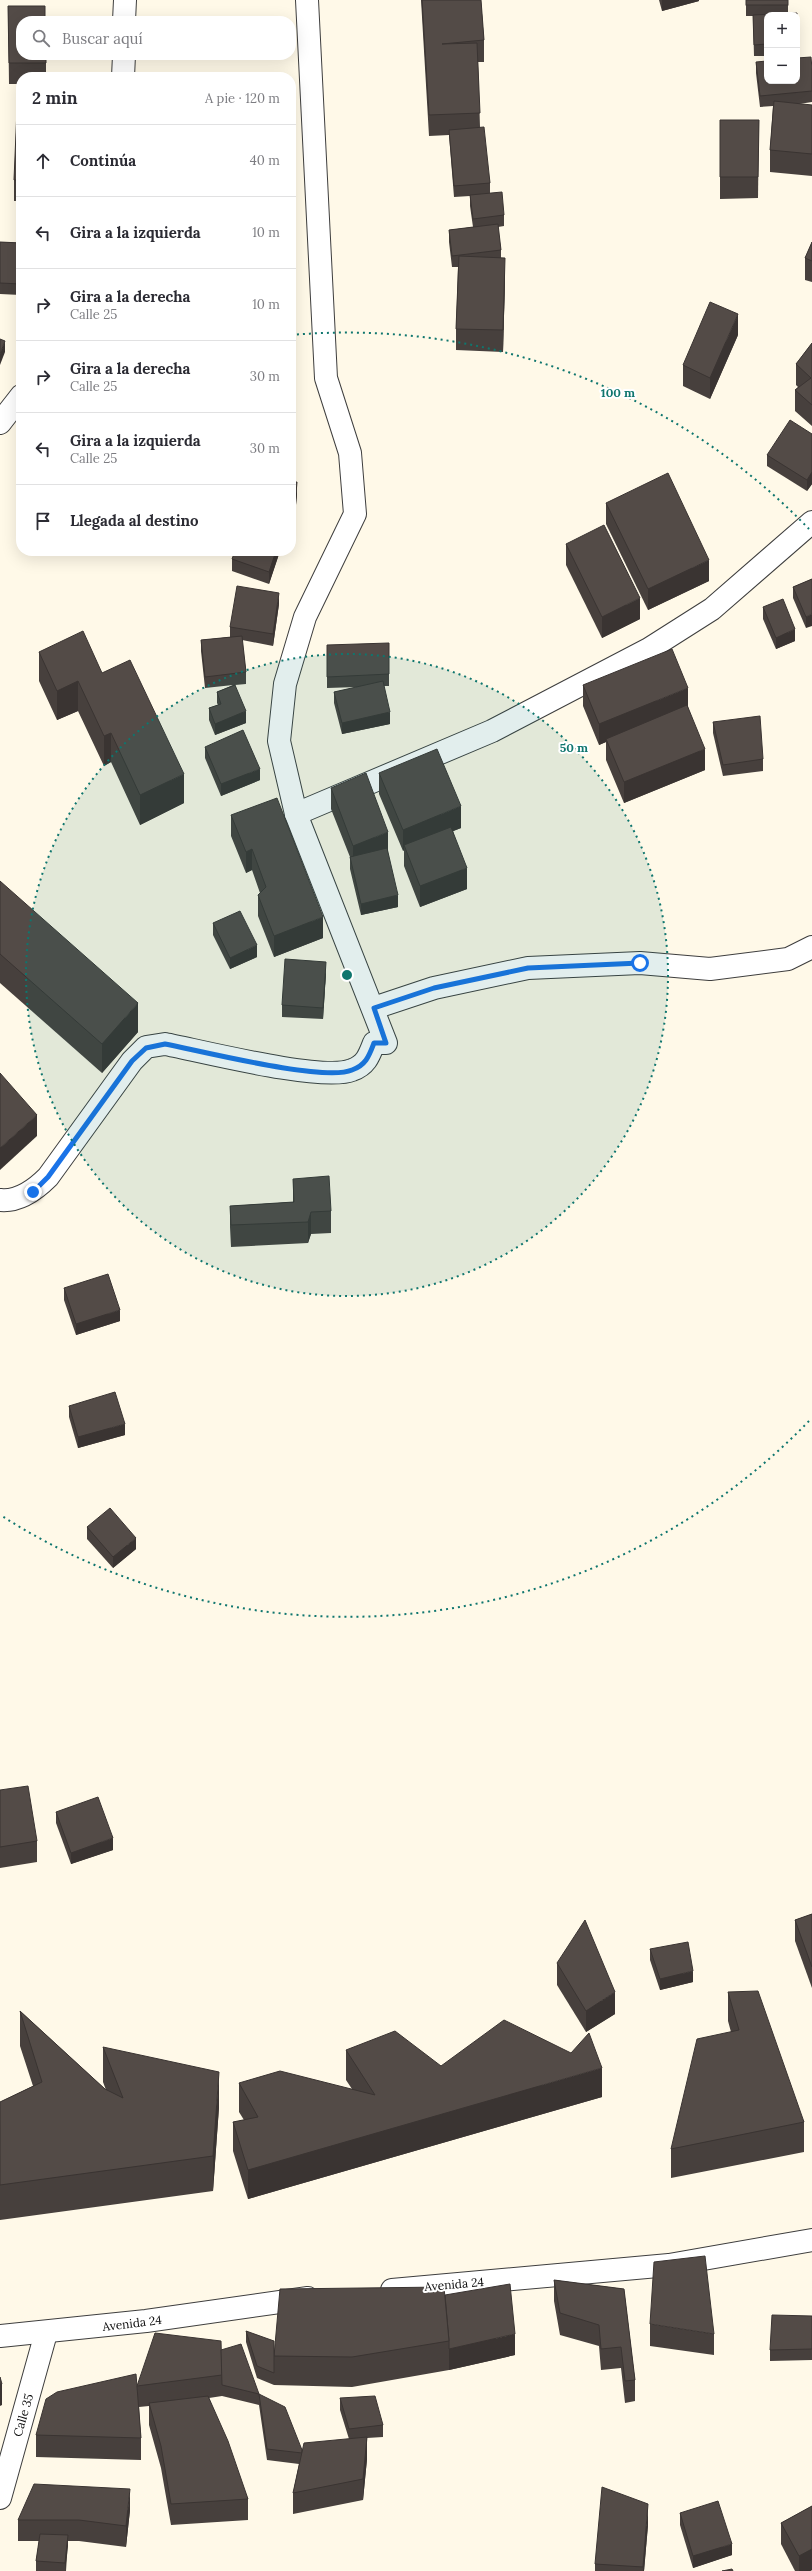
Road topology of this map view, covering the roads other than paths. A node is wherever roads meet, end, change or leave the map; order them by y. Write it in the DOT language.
graph roads {
  1 [pos="125,0"];
  2 [pos="307,0"];
  3 [pos="124,16"];
  4 [pos="124,60"];
  5 [pos="123,72"];
  6 [pos="16,402"];
  7 [pos="0,423"];
  8 [pos="812,522"];
  9 [pos="296,814"];
  10 [pos="812,947"];
  11 [pos="374,1008"];
  12 [pos="0,1200"];
  13 [pos="812,2240"];
  14 [pos="368,2292"];
  15 [pos="328,2296"];
  16 [pos="46,2333"];
  17 [pos="0,2336"];
  18 [pos="0,2498"];
  1 -- 3 [label="street"];
  2 -- 9 [label="street"];
  4 -- 5 [label="street"];
  6 -- 7 [label="street"];
  8 -- 9 [label="street"];
  9 -- 11 [label="street"];
  10 -- 11 [label="street"];
  11 -- 12 [label="street"];
  13 -- 14 [label="street, Avenida 24"];
  15 -- 16 [label="street, Avenida 24"];
  16 -- 17 [label="street, Avenida 24"];
  16 -- 18 [label="street, Calle 35"];
}
